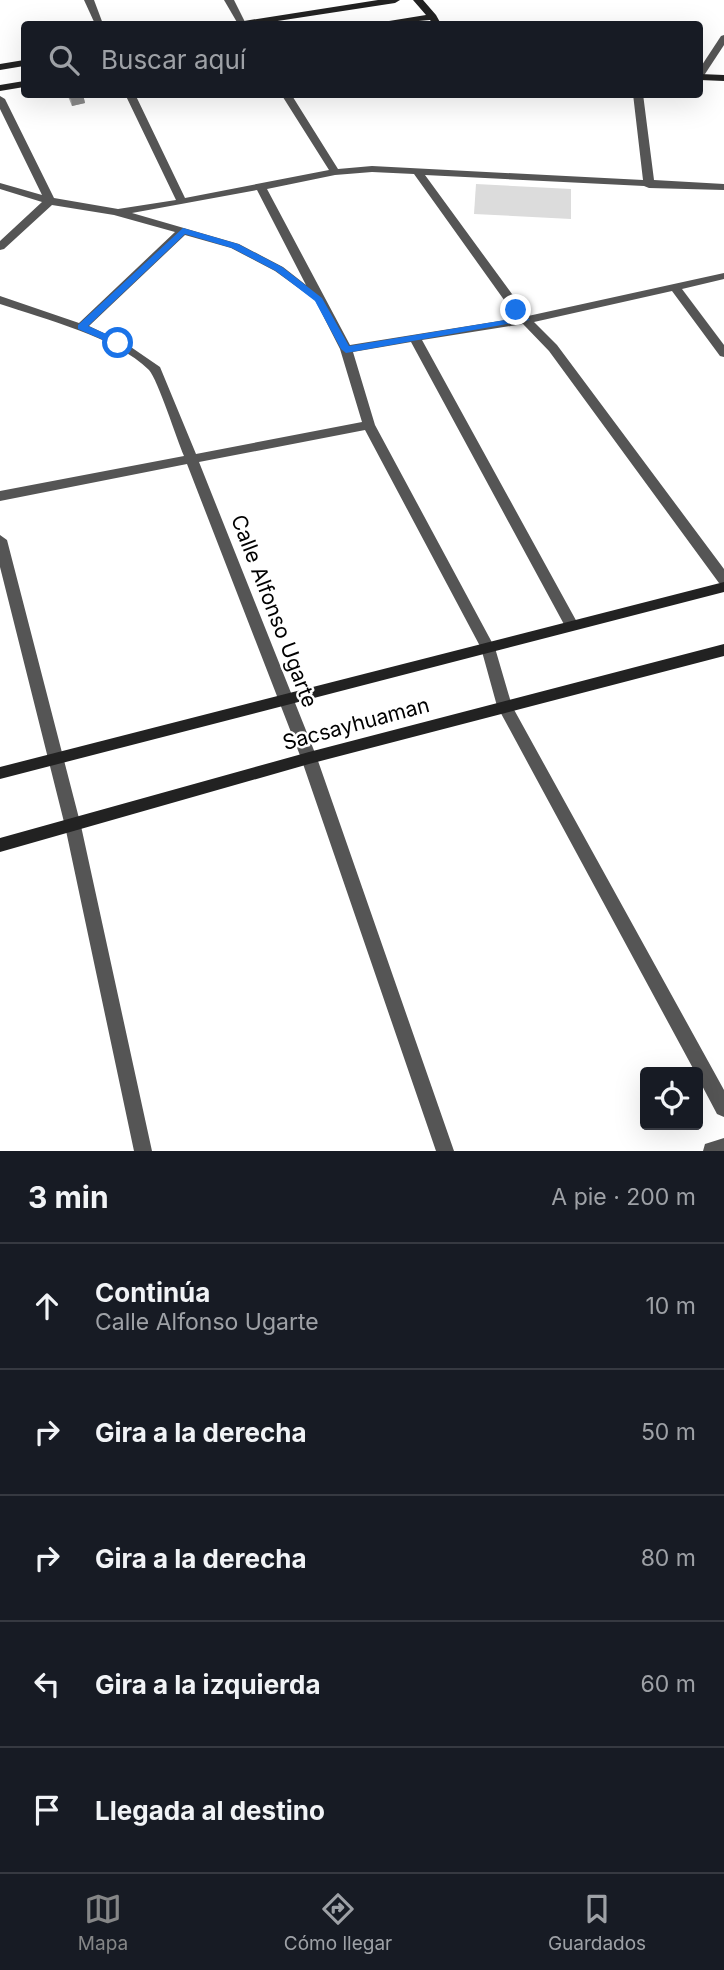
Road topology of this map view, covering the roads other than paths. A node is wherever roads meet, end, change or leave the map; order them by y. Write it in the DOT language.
graph roads {
  1 [pos="89,0"];
  2 [pos="229,0"];
  3 [pos="395,0"];
  4 [pos="418,0"];
  5 [pos="98,21"];
  6 [pos="241,21"];
  7 [pos="262,21"];
  8 [pos="436,21"];
  9 [pos="724,38"];
  10 [pos="21,64"];
  11 [pos="0,67"];
  12 [pos="703,70"];
  13 [pos="703,76"];
  14 [pos="724,78"];
  15 [pos="21,84"];
  16 [pos="0,88"];
  17 [pos="132,98"];
  18 [pos="289,98"];
  19 [pos="638,98"];
  20 [pos="0,99"];
  21 [pos="335,172"];
  22 [pos="418,172"];
  23 [pos="649,185"];
  24 [pos="0,186"];
  25 [pos="724,187"];
  26 [pos="261,188"];
  27 [pos="50,201"];
  28 [pos="182,202"];
  29 [pos="115,212"];
  30 [pos="183,231"];
  31 [pos="0,247"];
  32 [pos="724,276"];
  33 [pos="675,287"];
  34 [pos="0,300"];
  35 [pos="318,300"];
  36 [pos="525,320"];
  37 [pos="81,327"];
  38 [pos="415,339"];
  39 [pos="346,349"];
  40 [pos="724,353"];
  41 [pos="369,425"];
  42 [pos="193,461"];
  43 [pos="0,496"];
  44 [pos="0,540"];
  45 [pos="724,579"];
  46 [pos="724,587"];
  47 [pos="571,624"];
  48 [pos="488,648"];
  49 [pos="724,650"];
  50 [pos="286,700"];
  51 [pos="505,706"];
  52 [pos="309,758"];
  53 [pos="56,759"];
  54 [pos="0,773"];
  55 [pos="73,826"];
  56 [pos="0,845"];
  57 [pos="724,1108"];
  58 [pos="724,1147"];
  59 [pos="143,1151"];
  60 [pos="445,1151"];
  61 [pos="712,1151"];
  1 -- 5 [label="street"];
  2 -- 6 [label="street"];
  3 -- 7 [label="street"];
  4 -- 8 [label="street"];
  9 -- 12 [label="street"];
  10 -- 11 [label="street"];
  13 -- 14 [label="street"];
  15 -- 16 [label="street"];
  17 -- 28 [label="street"];
  18 -- 21 [label="street"];
  19 -- 23 [label="street"];
  20 -- 27 [label="street"];
  21 -- 22 [label="street"];
  21 -- 26 [label="street"];
  22 -- 23 [label="street"];
  22 -- 36 [label="street"];
  23 -- 25 [label="street"];
  24 -- 27 [label="street"];
  26 -- 28 [label="street"];
  26 -- 35 [label="street"];
  27 -- 29 [label="street"];
  27 -- 31 [label="street"];
  28 -- 29 [label="street"];
  29 -- 30 [label="street"];
  30 -- 35 [label="street"];
  30 -- 37 [label="street"];
  32 -- 33 [label="street"];
  33 -- 36 [label="street"];
  33 -- 40 [label="street"];
  34 -- 37 [label="street, Calle Alfonso Ugarte"];
  35 -- 39 [label="street"];
  36 -- 38 [label="street"];
  36 -- 45 [label="street"];
  37 -- 42 [label="street, Calle Alfonso Ugarte"];
  38 -- 39 [label="street"];
  38 -- 47 [label="street"];
  39 -- 41 [label="street"];
  41 -- 42 [label="street"];
  41 -- 48 [label="street"];
  42 -- 43 [label="street"];
  42 -- 50 [label="street, Calle Alfonso Ugarte"];
  44 -- 53 [label="street"];
  46 -- 47 [label="street"];
  47 -- 48 [label="street"];
  48 -- 50 [label="street"];
  48 -- 51 [label="street"];
  49 -- 51 [label="street, Sacsayhuaman"];
  50 -- 52 [label="street, Calle Alfonso Ugarte"];
  50 -- 53 [label="street"];
  51 -- 52 [label="street, Sacsayhuaman"];
  51 -- 57 [label="street"];
  52 -- 55 [label="street, Sacsayhuaman"];
  52 -- 60 [label="street, Calle Alfonso Ugarte"];
  53 -- 54 [label="street"];
  53 -- 55 [label="street"];
  55 -- 56 [label="street, Sacsayhuaman"];
  55 -- 59 [label="street"];
  58 -- 61 [label="street"];
}
